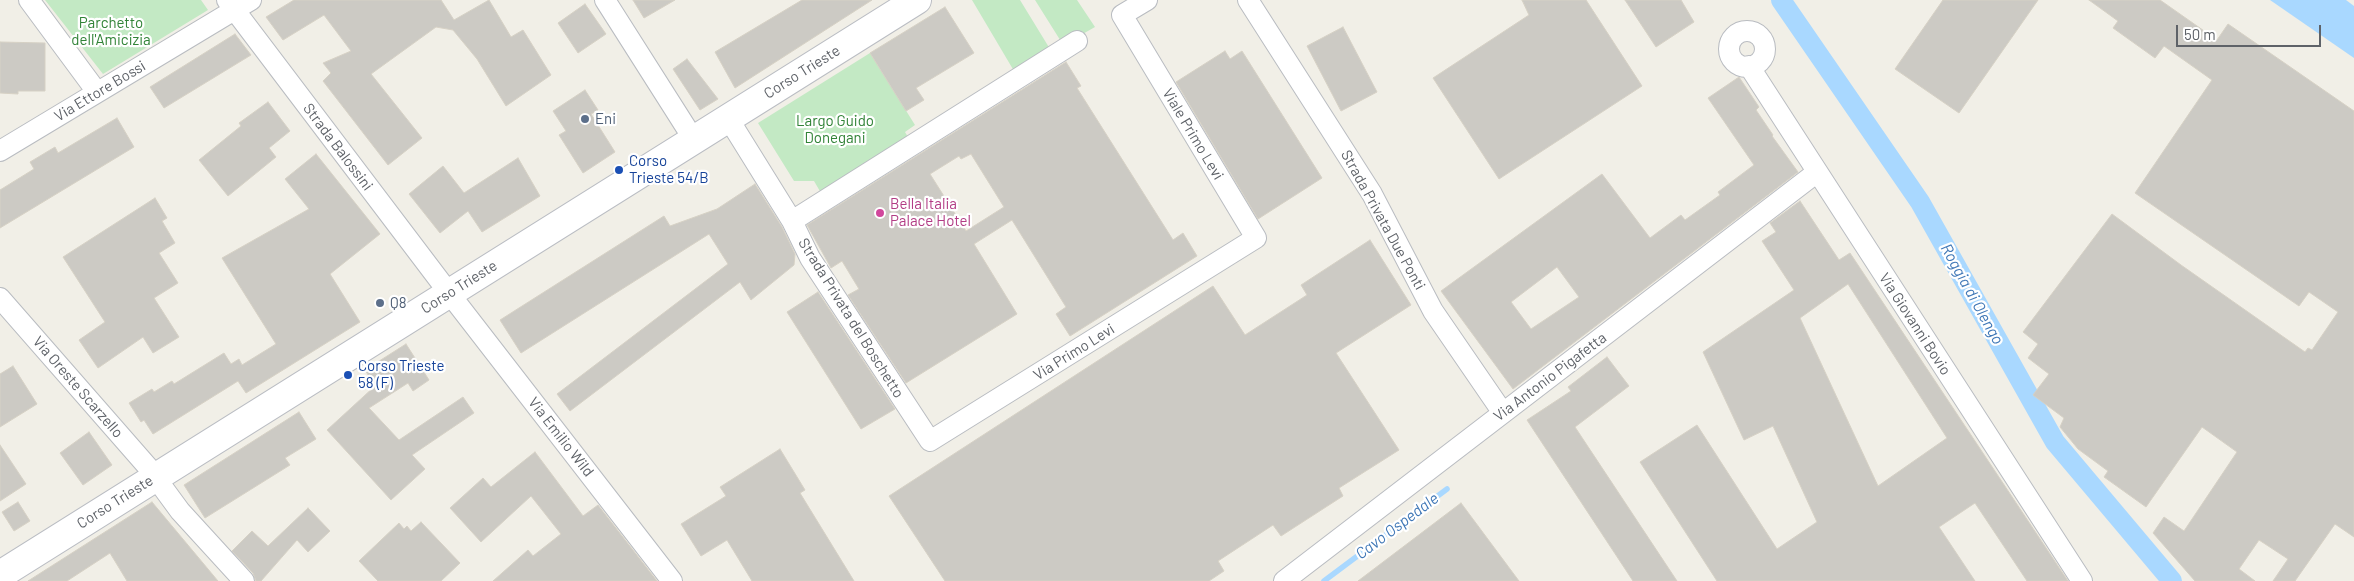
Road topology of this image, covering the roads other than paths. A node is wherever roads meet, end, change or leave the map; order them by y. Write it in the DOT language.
graph roads {
  1 [pos="29,0"];
  2 [pos="605,0"];
  3 [pos="917,0"];
  4 [pos="1147,0"];
  5 [pos="1248,0"];
  6 [pos="237,3"];
  7 [pos="1077,41"];
  8 [pos="1749,66"];
  9 [pos="97,92"];
  10 [pos="728,118"];
  11 [pos="694,140"];
  12 [pos="0,151"];
  13 [pos="1816,173"];
  14 [pos="792,221"];
  15 [pos="1217,262"];
  16 [pos="449,293"];
  17 [pos="0,298"];
  18 [pos="1503,413"];
  19 [pos="930,441"];
  20 [pos="155,477"];
  21 [pos="0,575"];
  22 [pos="244,581"];
  23 [pos="672,581"];
  24 [pos="1284,581"];
  25 [pos="2082,581"];
  1 -- 9 [label="street"];
  2 -- 11 [label="street"];
  3 -- 10 [label="main road, Corso Trieste"];
  4 -- 15 [label="street, Viale Primo Levi"];
  5 -- 18 [label="street, Strada Privata Due Ponti"];
  6 -- 9 [label="street, Via Ettore Bossi"];
  6 -- 16 [label="street, Strada Balossini"];
  7 -- 14 [label="street"];
  8 -- 13 [label="street, Via Giovanni Bovio"];
  9 -- 12 [label="street, Via Ettore Bossi"];
  10 -- 11 [label="main road, Corso Trieste"];
  10 -- 14 [label="street, Strada Privata del Boschetto"];
  11 -- 16 [label="main road, Corso Trieste"];
  13 -- 18 [label="street, Via Antonio Pigafetta"];
  13 -- 25 [label="street, Via Giovanni Bovio"];
  14 -- 19 [label="street, Strada Privata del Boschetto"];
  15 -- 19 [label="street, Via Primo Levi"];
  16 -- 20 [label="main road, Corso Trieste"];
  16 -- 23 [label="street, Via Emilio Wild"];
  17 -- 20 [label="street, Via Oreste Scarzello"];
  18 -- 24 [label="street, Via Antonio Pigafetta"];
  20 -- 21 [label="main road, Corso Trieste"];
  20 -- 22 [label="street, Via Oreste Scarzello"];
}
